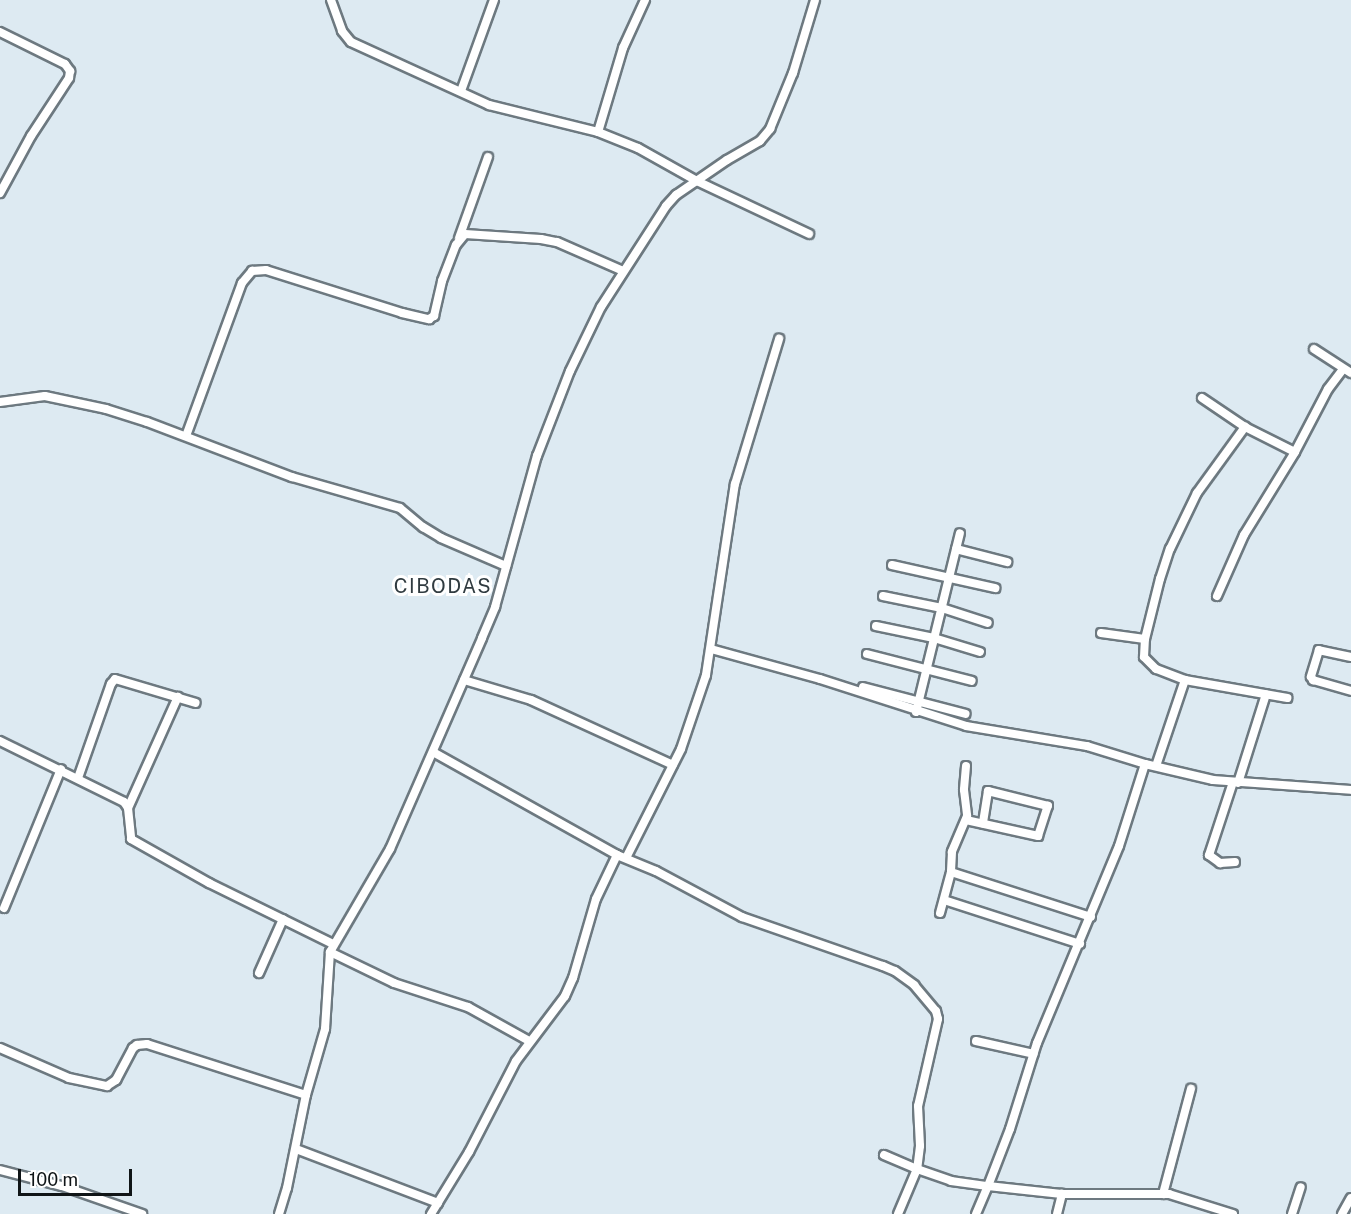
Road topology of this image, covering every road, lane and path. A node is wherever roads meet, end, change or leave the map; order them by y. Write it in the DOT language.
graph roads {
  1 [pos="331,0"];
  2 [pos="494,0"];
  3 [pos="645,0"];
  4 [pos="815,0"];
  5 [pos="0,32"];
  6 [pos="461,91"];
  7 [pos="598,132"];
  8 [pos="488,157"];
  9 [pos="697,181"];
  10 [pos="0,193"];
  11 [pos="809,234"];
  12 [pos="459,239"];
  13 [pos="623,271"];
  14 [pos="779,339"];
  15 [pos="1314,349"];
  16 [pos="1347,371"];
  17 [pos="1202,398"];
  18 [pos="0,402"];
  19 [pos="1245,427"];
  20 [pos="186,436"];
  21 [pos="1294,452"];
  22 [pos="960,533"];
  23 [pos="956,549"];
  24 [pos="1007,562"];
  25 [pos="892,565"];
  26 [pos="506,566"];
  27 [pos="949,578"];
  28 [pos="995,588"];
  29 [pos="882,596"];
  30 [pos="1217,596"];
  31 [pos="942,608"];
  32 [pos="988,623"];
  33 [pos="876,626"];
  34 [pos="1101,633"];
  35 [pos="934,638"];
  36 [pos="1145,639"];
  37 [pos="711,649"];
  38 [pos="980,652"];
  39 [pos="867,654"];
  40 [pos="1351,657"];
  41 [pos="927,668"];
  42 [pos="464,680"];
  43 [pos="1185,680"];
  44 [pos="972,681"];
  45 [pos="863,687"];
  46 [pos="1351,691"];
  47 [pos="1266,694"];
  48 [pos="178,697"];
  49 [pos="1287,698"];
  50 [pos="919,700"];
  51 [pos="196,703"];
  52 [pos="916,712"];
  53 [pos="966,714"];
  54 [pos="0,741"];
  55 [pos="433,752"];
  56 [pos="1144,764"];
  57 [pos="673,765"];
  58 [pos="966,766"];
  59 [pos="1156,766"];
  60 [pos="61,769"];
  61 [pos="78,778"];
  62 [pos="1236,783"];
  63 [pos="1351,790"];
  64 [pos="128,808"];
  65 [pos="966,820"];
  66 [pos="983,824"];
  67 [pos="622,857"];
  68 [pos="1235,862"];
  69 [pos="951,872"];
  70 [pos="944,900"];
  71 [pos="4,908"];
  72 [pos="940,913"];
  73 [pos="1091,917"];
  74 [pos="283,919"];
  75 [pos="1080,944"];
  76 [pos="331,948"];
  77 [pos="259,973"];
  78 [pos="529,1041"];
  79 [pos="976,1041"];
  80 [pos="0,1048"];
  81 [pos="1034,1054"];
  82 [pos="1191,1089"];
  83 [pos="306,1095"];
  84 [pos="296,1149"];
  85 [pos="884,1155"];
  86 [pos="917,1169"];
  87 [pos="0,1170"];
  88 [pos="988,1186"];
  89 [pos="1301,1187"];
  90 [pos="1062,1194"];
  91 [pos="1162,1194"];
  92 [pos="1351,1198"];
  93 [pos="438,1203"];
  94 [pos="1220,1212"];
  95 [pos="142,1214"];
  96 [pos="279,1214"];
  97 [pos="431,1214"];
  98 [pos="898,1214"];
  99 [pos="976,1214"];
  100 [pos="1057,1214"];
  101 [pos="1233,1214"];
  102 [pos="1292,1214"];
  103 [pos="1342,1214"];
  1 -- 6 [label="street"];
  2 -- 6 [label="street"];
  3 -- 7 [label="street"];
  4 -- 9 [label="street"];
  5 -- 10 [label="street"];
  6 -- 7 [label="street"];
  7 -- 9 [label="street"];
  8 -- 12 [label="street"];
  9 -- 11 [label="street"];
  9 -- 13 [label="street"];
  12 -- 13 [label="street"];
  12 -- 20 [label="street"];
  13 -- 26 [label="street"];
  14 -- 37 [label="street"];
  15 -- 16 [label="street"];
  16 -- 21 [label="street"];
  17 -- 19 [label="street"];
  18 -- 20 [label="street"];
  19 -- 21 [label="street"];
  19 -- 36 [label="street"];
  20 -- 26 [label="street"];
  21 -- 30 [label="street"];
  22 -- 23 [label="street"];
  23 -- 24 [label="street"];
  23 -- 27 [label="street"];
  25 -- 27 [label="street"];
  26 -- 42 [label="street"];
  27 -- 28 [label="street"];
  27 -- 31 [label="street"];
  29 -- 31 [label="street"];
  31 -- 32 [label="street"];
  31 -- 35 [label="street"];
  33 -- 35 [label="street"];
  34 -- 36 [label="street"];
  35 -- 38 [label="street"];
  35 -- 41 [label="street"];
  36 -- 43 [label="street"];
  37 -- 52 [label="street"];
  37 -- 57 [label="street"];
  39 -- 41 [label="street"];
  40 -- 46 [label="street"];
  41 -- 44 [label="street"];
  41 -- 50 [label="street"];
  42 -- 55 [label="street"];
  42 -- 57 [label="street"];
  43 -- 47 [label="street"];
  43 -- 59 [label="street"];
  45 -- 50 [label="street"];
  47 -- 49 [label="street"];
  47 -- 62 [label="street"];
  48 -- 51 [label="street"];
  48 -- 61 [label="street"];
  48 -- 64 [label="street"];
  50 -- 52 [label="street"];
  50 -- 53 [label="street"];
  52 -- 56 [label="street"];
  54 -- 60 [label="street"];
  55 -- 67 [label="street"];
  55 -- 76 [label="street"];
  56 -- 59 [label="street"];
  56 -- 73 [label="street"];
  57 -- 67 [label="street"];
  58 -- 65 [label="street"];
  59 -- 62 [label="street"];
  60 -- 61 [label="street"];
  60 -- 71 [label="street"];
  61 -- 64 [label="street"];
  62 -- 63 [label="street"];
  62 -- 68 [label="street"];
  64 -- 74 [label="street"];
  65 -- 66 [label="street"];
  65 -- 69 [label="street"];
  66 -- 66 [label="street"];
  67 -- 78 [label="street"];
  67 -- 86 [label="street"];
  69 -- 70 [label="street"];
  69 -- 73 [label="street"];
  70 -- 72 [label="street"];
  70 -- 75 [label="street"];
  73 -- 75 [label="street"];
  74 -- 76 [label="street"];
  74 -- 77 [label="street"];
  75 -- 81 [label="street"];
  76 -- 78 [label="street"];
  76 -- 83 [label="street"];
  78 -- 93 [label="street"];
  79 -- 81 [label="street"];
  80 -- 83 [label="street"];
  81 -- 88 [label="street"];
  82 -- 91 [label="street"];
  83 -- 84 [label="street"];
  84 -- 93 [label="street"];
  84 -- 96 [label="street"];
  85 -- 86 [label="street"];
  86 -- 88 [label="street"];
  86 -- 98 [label="street"];
  87 -- 95 [label="street"];
  88 -- 90 [label="street"];
  88 -- 99 [label="street"];
  89 -- 102 [label="street"];
  90 -- 91 [label="street"];
  90 -- 100 [label="street"];
  91 -- 94 [label="street"];
  92 -- 103 [label="street"];
  93 -- 97 [label="street"];
  94 -- 101 [label="street"];
}
